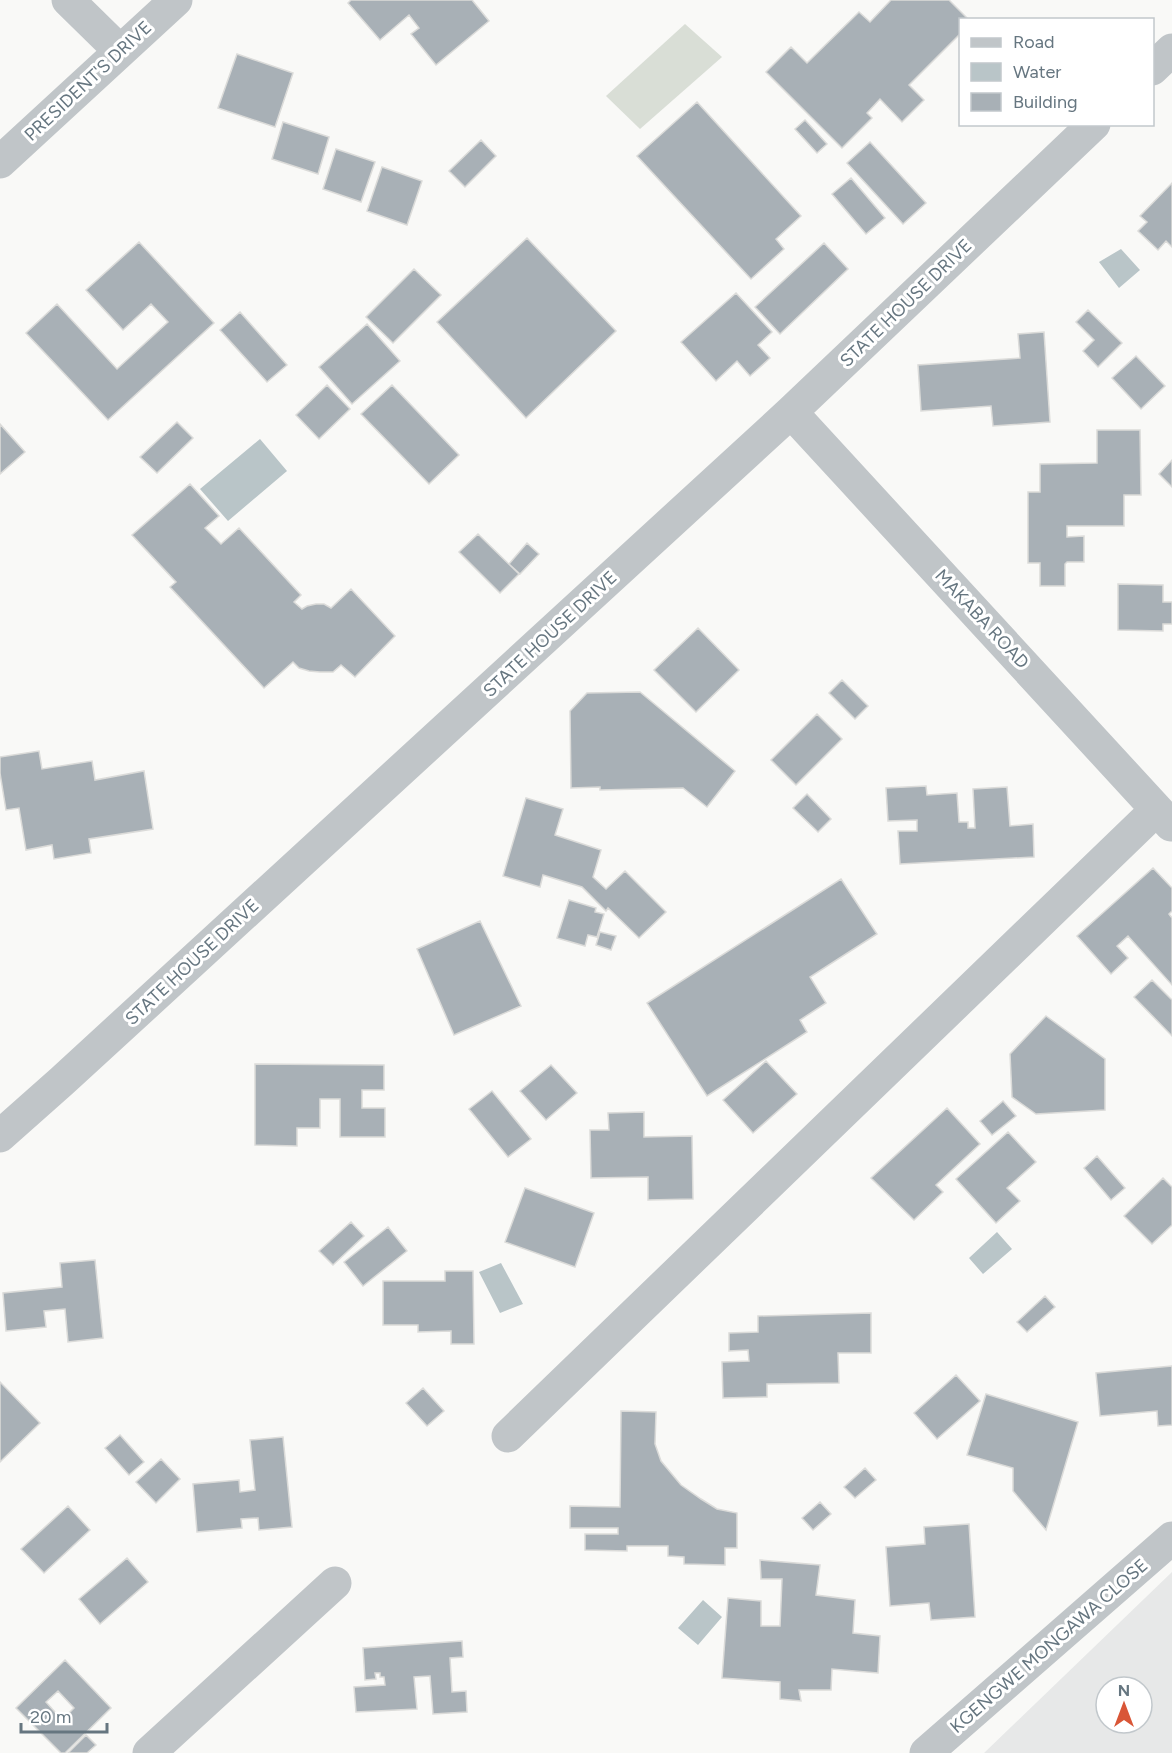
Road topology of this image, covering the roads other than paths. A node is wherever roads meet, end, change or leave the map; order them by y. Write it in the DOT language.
graph roads {
  1 [pos="69,0"];
  2 [pos="176,0"];
  3 [pos="1172,50"];
  4 [pos="120,51"];
  5 [pos="1154,67"];
  6 [pos="1092,126"];
  7 [pos="0,162"];
  8 [pos="791,412"];
  9 [pos="1164,818"];
  10 [pos="0,1136"];
  11 [pos="508,1436"];
  12 [pos="1172,1538"];
  13 [pos="335,1583"];
  14 [pos="149,1753"];
  15 [pos="926,1753"];
  1 -- 4 [label="street"];
  2 -- 4 [label="street, PRESIDENT'S DRIVE"];
  3 -- 5 [label="street"];
  4 -- 7 [label="street, PRESIDENT'S DRIVE"];
  6 -- 8 [label="street, STATE HOUSE DRIVE"];
  8 -- 9 [label="street, MAKABA ROAD"];
  8 -- 10 [label="street, STATE HOUSE DRIVE"];
  9 -- 11 [label="street"];
  12 -- 15 [label="street, KGENGWE MONGAWA CLOSE"];
  13 -- 14 [label="street"];
}
